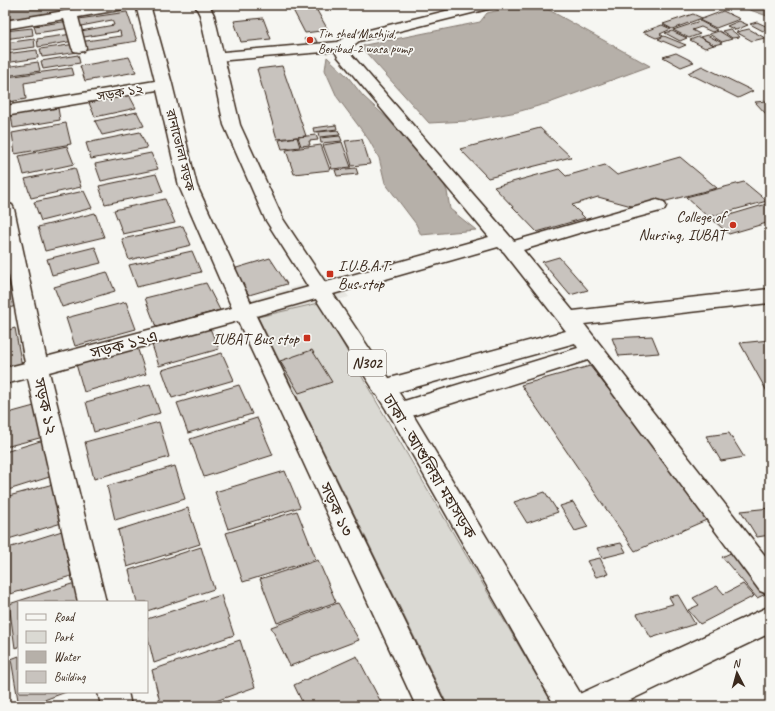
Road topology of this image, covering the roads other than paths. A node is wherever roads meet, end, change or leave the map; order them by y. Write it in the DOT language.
graph roads {
  1 [pos="125,5"];
  2 [pos="143,5"];
  3 [pos="202,5"];
  4 [pos="487,5"];
  5 [pos="70,14"];
  6 [pos="5,25"];
  7 [pos="342,46"];
  8 [pos="79,48"];
  9 [pos="217,56"];
  10 [pos="164,84"];
  11 [pos="5,112"];
  12 [pos="657,206"];
  13 [pos="5,209"];
  14 [pos="507,244"];
  15 [pos="11,264"];
  16 [pos="319,290"];
  17 [pos="770,296"];
  18 [pos="244,312"];
  19 [pos="580,335"];
  20 [pos="37,368"];
  21 [pos="5,376"];
  22 [pos="383,388"];
  23 [pos="399,411"];
  24 [pos="770,583"];
  25 [pos="92,601"];
  26 [pos="770,619"];
  27 [pos="113,693"];
  28 [pos="116,706"];
  29 [pos="431,706"];
  30 [pos="571,706"];
  31 [pos="586,706"];
  1 -- 5 [label="main road"];
  2 -- 10 [label="main road, রানাভোলা সড়ক"];
  3 -- 9 [label="main road, ঢাকা - আশুলিয়া মহাসড়ক / N302"];
  4 -- 7 [label="main road"];
  5 -- 6 [label="main road"];
  5 -- 8 [label="main road"];
  7 -- 9 [label="main road"];
  7 -- 14 [label="main road"];
  9 -- 16 [label="main road, ঢাকা - আশুলিয়া মহাসড়ক / N302"];
  10 -- 11 [label="main road, সড়ক ১২"];
  10 -- 18 [label="main road, রানাভোলা সড়ক"];
  12 -- 14 [label="main road, সড়ক ১২এ"];
  13 -- 15 [label="main road, সড়ক ১২"];
  14 -- 16 [label="main road, সড়ক ১২এ"];
  14 -- 19 [label="main road"];
  15 -- 20 [label="main road, সড়ক ১২"];
  16 -- 18 [label="main road, সড়ক ১২এ"];
  16 -- 22 [label="main road, ঢাকা - আশুলিয়া মহাসড়ক / N302"];
  17 -- 19 [label="main road"];
  18 -- 20 [label="main road, সড়ক ১২এ"];
  18 -- 29 [label="main road, সড়ক ১৩"];
  19 -- 22 [label="main road"];
  19 -- 23 [label="main road"];
  19 -- 24 [label="main road"];
  20 -- 21 [label="main road, সড়ক ১২এ"];
  20 -- 25 [label="main road, সড়ক ১২"];
  22 -- 23 [label="main road, ঢাকা - আশুলিয়া মহাসড়ক / N302"];
  23 -- 30 [label="main road, ঢাকা - আশুলিয়া মহাসড়ক / N302"];
  26 -- 31 [label="main road"];
  27 -- 28 [label="main road"];
}
